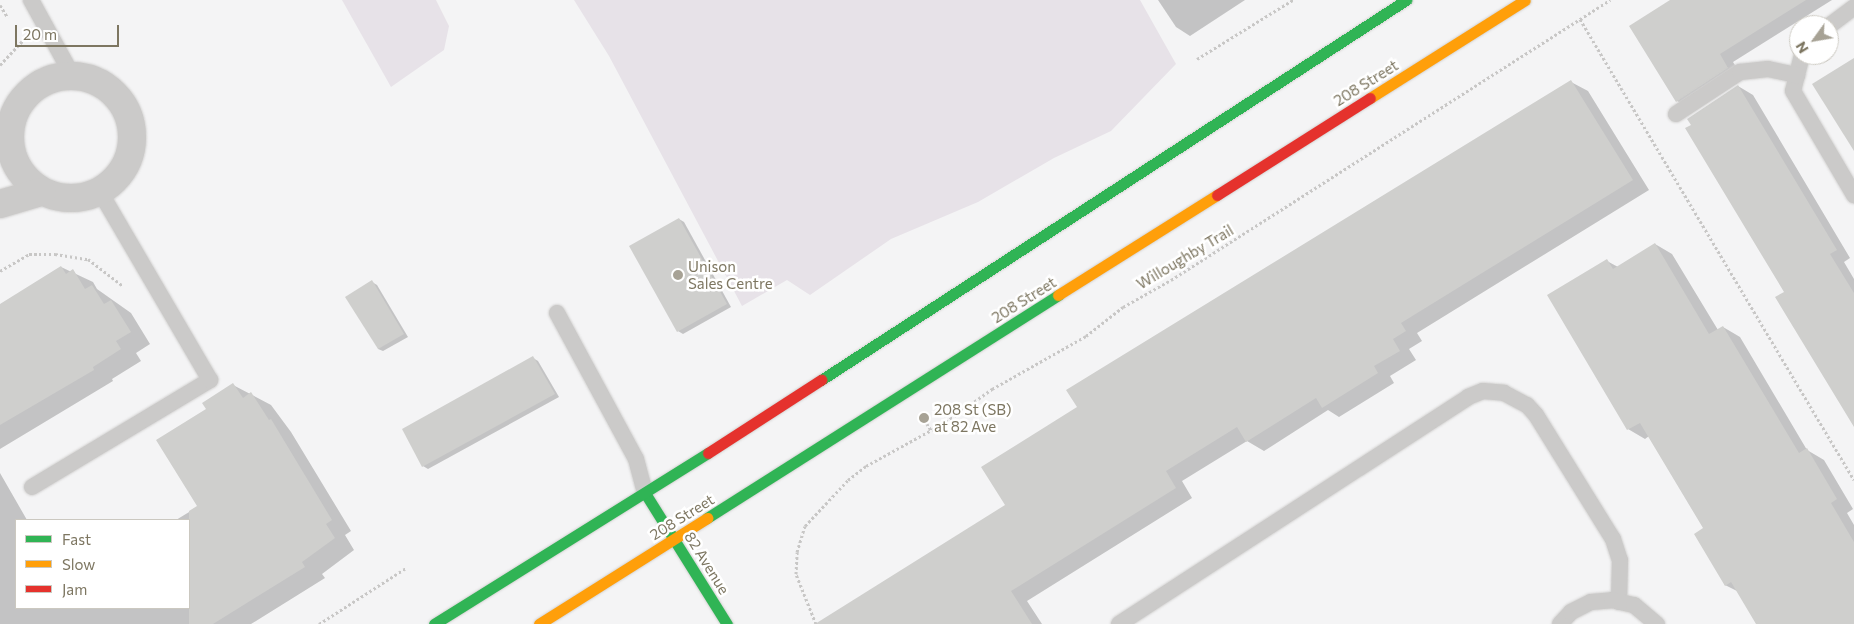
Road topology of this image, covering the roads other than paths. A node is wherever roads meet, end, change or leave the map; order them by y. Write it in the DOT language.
graph roads {
  1 [pos="31,0"];
  2 [pos="1406,0"];
  3 [pos="1525,0"];
  4 [pos="1854,7"];
  5 [pos="1839,18"];
  6 [pos="1800,65"];
  7 [pos="72,75"];
  8 [pos="1797,75"];
  9 [pos="1676,114"];
  10 [pos="5,146"];
  11 [pos="41,192"];
  12 [pos="100,192"];
  13 [pos="1854,195"];
  14 [pos="0,204"];
  15 [pos="557,313"];
  16 [pos="32,487"];
  17 [pos="645,493"];
  18 [pos="675,540"];
  19 [pos="1619,602"];
  20 [pos="434,624"];
  21 [pos="539,624"];
  22 [pos="727,624"];
  23 [pos="1119,624"];
  24 [pos="1560,624"];
  25 [pos="1657,624"];
  1 -- 7 [label="lane"];
  2 -- 17 [label="main road"];
  3 -- 18 [label="main road, 208 Street"];
  4 -- 5 [label="lane"];
  6 -- 8 [label="lane"];
  7 -- 10 [label="street"];
  7 -- 12 [label="street"];
  8 -- 9 [label="lane"];
  8 -- 13 [label="lane"];
  10 -- 11 [label="street"];
  11 -- 12 [label="street"];
  11 -- 14 [label="street"];
  12 -- 16 [label="lane"];
  15 -- 17 [label="lane"];
  17 -- 18 [label="main road, 82 Avenue"];
  17 -- 20 [label="main road"];
  18 -- 21 [label="main road, 208 Street"];
  18 -- 22 [label="main road, 82 Avenue"];
  19 -- 23 [label="lane"];
  19 -- 24 [label="lane"];
  19 -- 25 [label="lane"];
}
